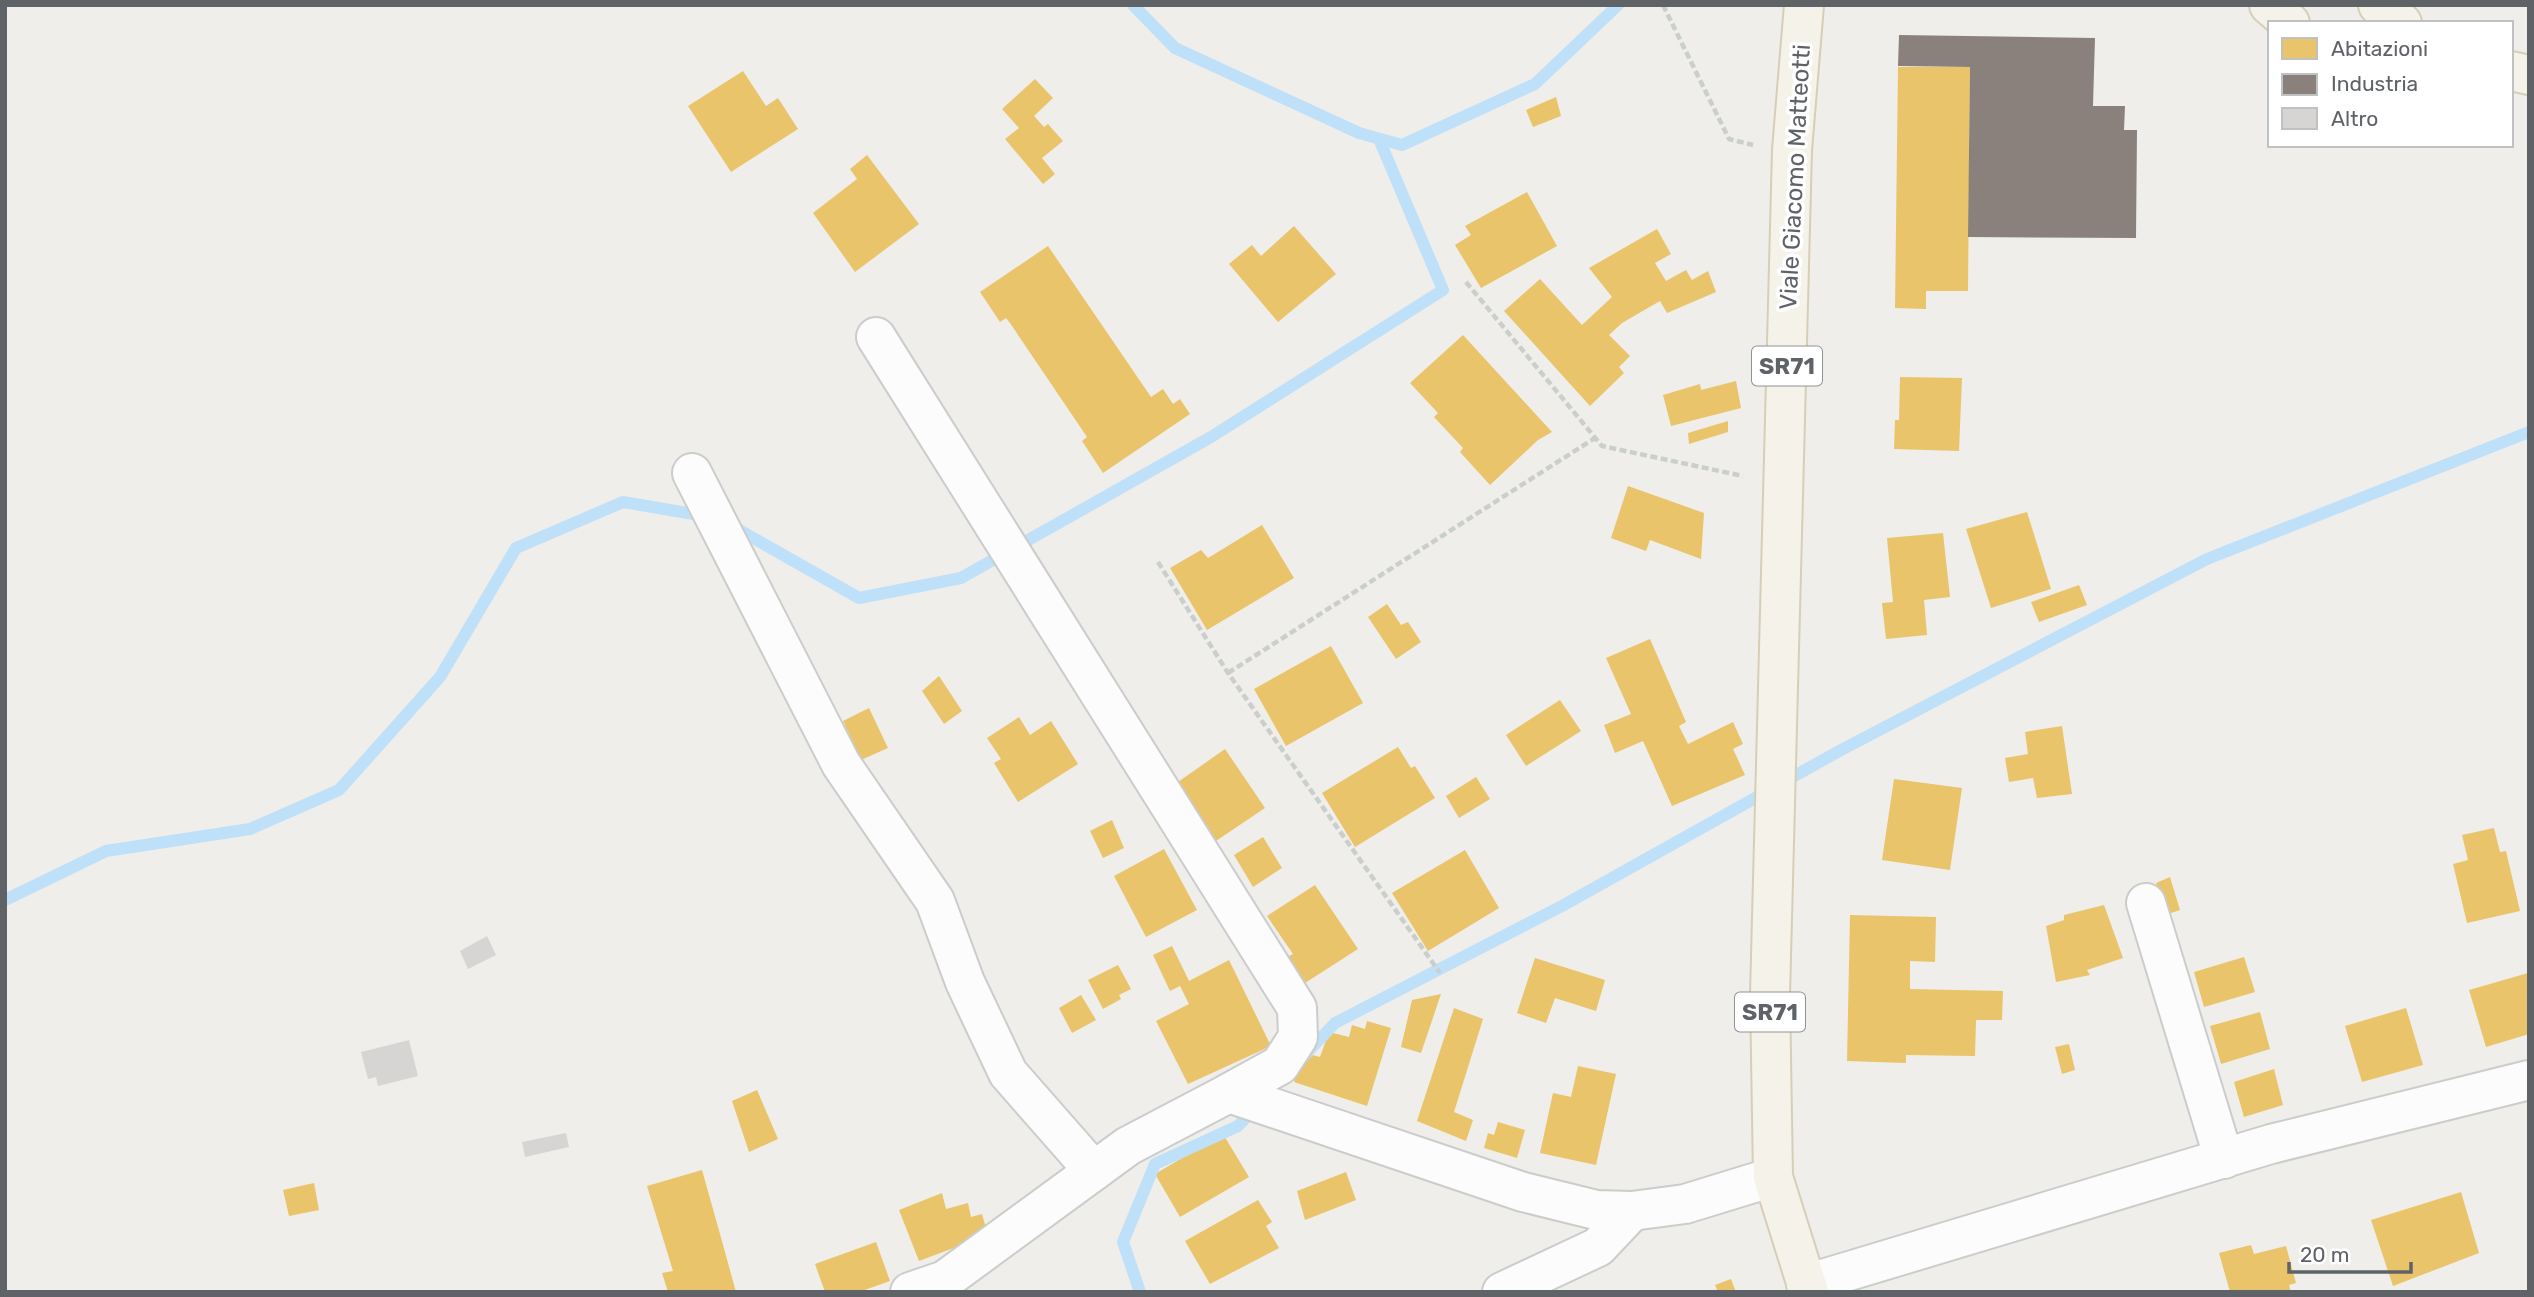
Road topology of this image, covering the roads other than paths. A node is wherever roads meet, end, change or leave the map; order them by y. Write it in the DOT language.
graph roads {
  1 [pos="1804,5"];
  2 [pos="2269,5"];
  3 [pos="2378,5"];
  4 [pos="2288,21"];
  5 [pos="2399,21"];
  6 [pos="876,337"];
  7 [pos="692,473"];
  8 [pos="2146,903"];
  9 [pos="2529,1080"];
  10 [pos="1229,1093"];
  11 [pos="2224,1159"];
  12 [pos="1094,1171"];
  13 [pos="1773,1177"];
  14 [pos="1632,1211"];
  15 [pos="1808,1288"];
  16 [pos="910,1292"];
  17 [pos="1502,1292"];
  1 -- 13 [label="main road, Viale Giacomo Matteotti / SR71"];
  2 -- 4 [label="main road"];
  3 -- 5 [label="main road"];
  6 -- 10 [label="street"];
  7 -- 12 [label="street"];
  8 -- 11 [label="street"];
  9 -- 11 [label="street"];
  10 -- 12 [label="street"];
  10 -- 14 [label="street"];
  11 -- 15 [label="street"];
  12 -- 16 [label="street"];
  13 -- 14 [label="street"];
  13 -- 15 [label="main road, SR71"];
  14 -- 17 [label="street"];
}
